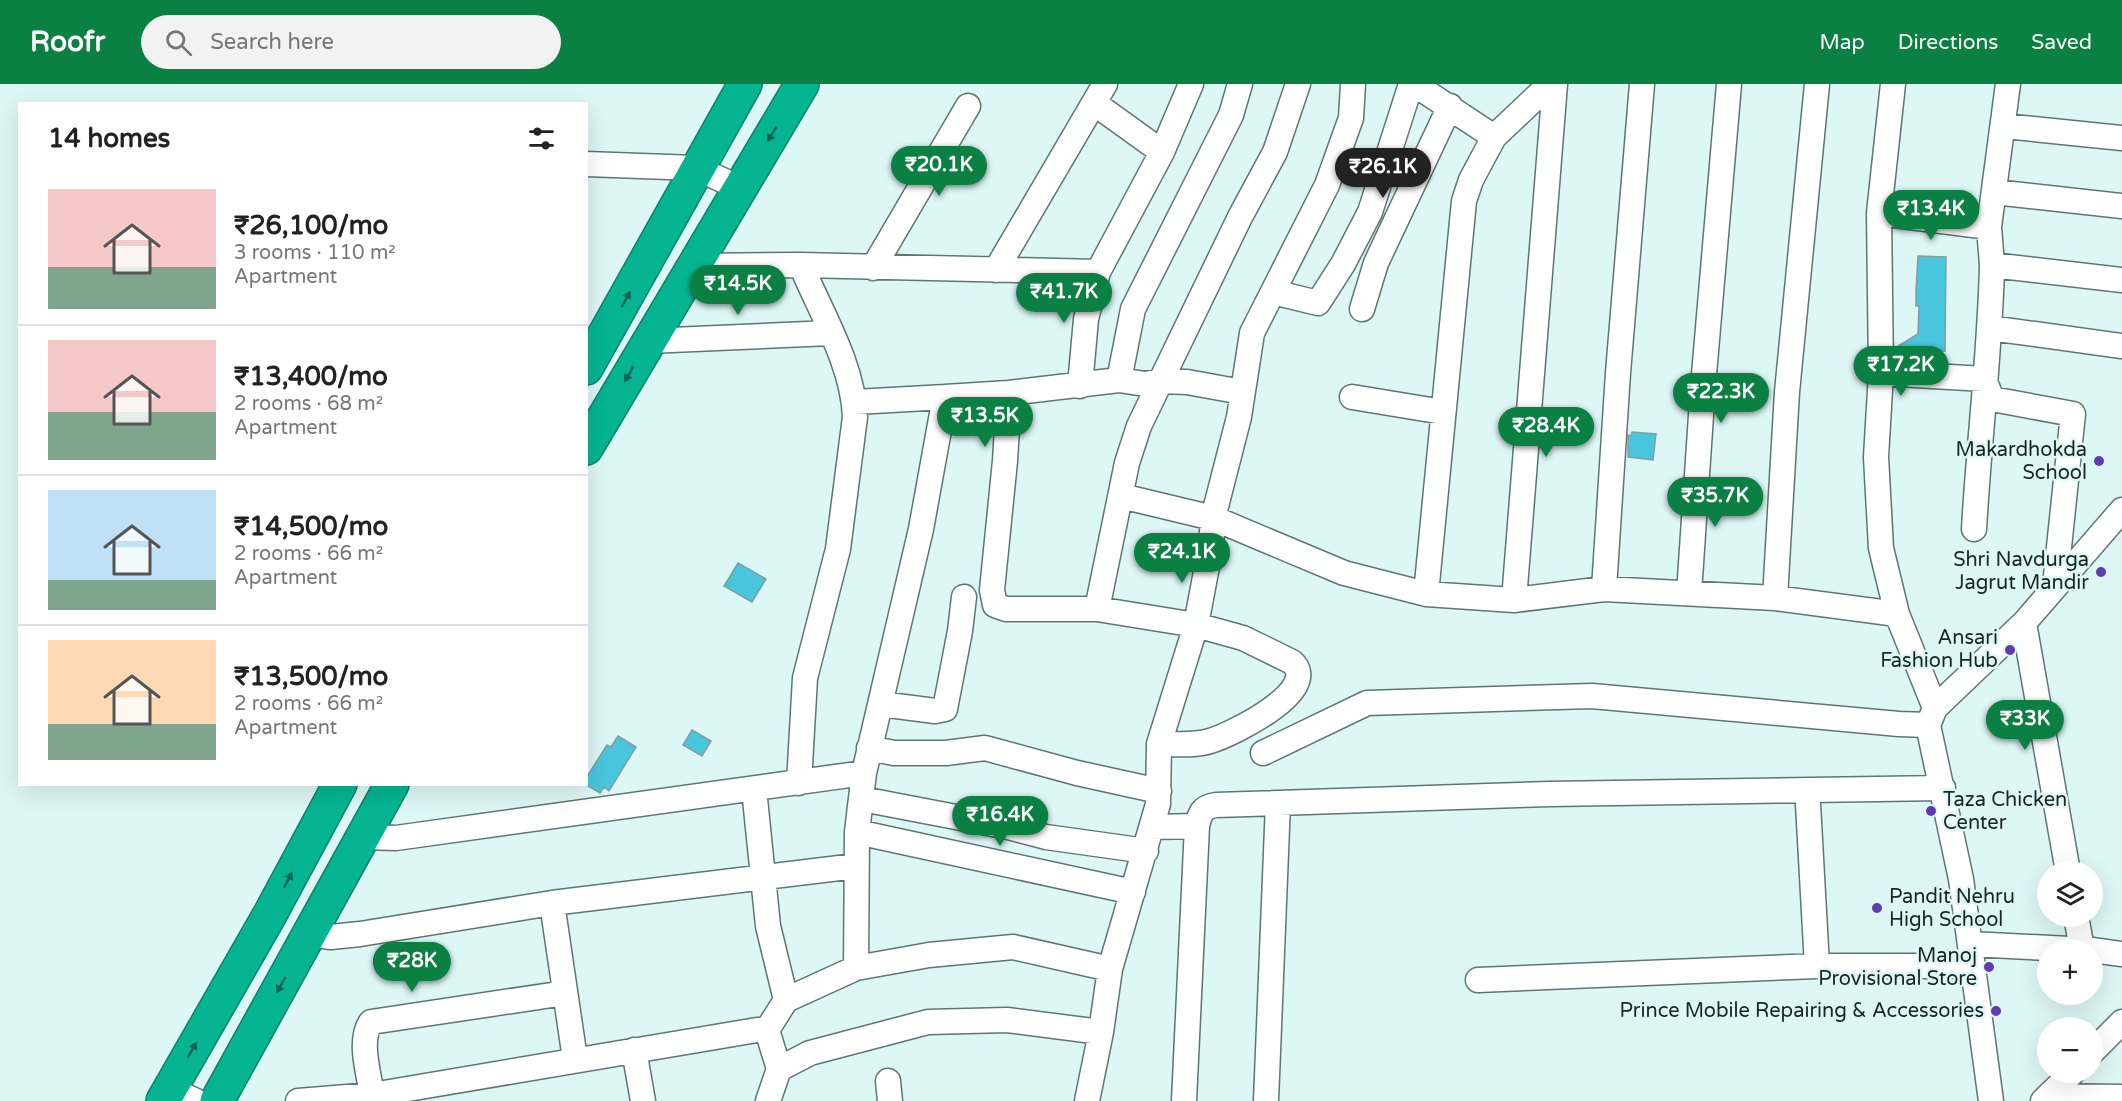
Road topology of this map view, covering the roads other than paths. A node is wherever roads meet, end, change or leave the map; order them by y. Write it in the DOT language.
graph roads {
  1 [pos="745,84"];
  2 [pos="802,84"];
  3 [pos="1191,84"];
  4 [pos="1240,84"];
  5 [pos="1298,84"];
  6 [pos="1353,84"];
  7 [pos="1412,84"];
  8 [pos="1550,84"];
  9 [pos="1555,84"];
  10 [pos="1642,84"];
  11 [pos="1729,84"];
  12 [pos="1817,84"];
  13 [pos="1893,84"];
  14 [pos="2008,84"];
  15 [pos="1100,94"];
  16 [pos="968,106"];
  17 [pos="1450,106"];
  18 [pos="2004,126"];
  19 [pos="1494,137"];
  20 [pos="2122,138"];
  21 [pos="1162,152"];
  22 [pos="588,164"];
  23 [pos="696,168"];
  24 [pos="740,188"];
  25 [pos="1994,192"];
  26 [pos="2122,206"];
  27 [pos="1879,213"];
  28 [pos="1989,227"];
  29 [pos="801,265"];
  30 [pos="1992,265"];
  31 [pos="693,266"];
  32 [pos="873,268"];
  33 [pos="996,270"];
  34 [pos="1098,272"];
  35 [pos="2122,280"];
  36 [pos="1273,292"];
  37 [pos="1362,309"];
  38 [pos="1990,328"];
  39 [pos="830,333"];
  40 [pos="648,341"];
  41 [pos="2122,346"];
  42 [pos="588,364"];
  43 [pos="1881,373"];
  44 [pos="1984,379"];
  45 [pos="1119,380"];
  46 [pos="1162,381"];
  47 [pos="1080,386"];
  48 [pos="1242,392"];
  49 [pos="1009,393"];
  50 [pos="945,397"];
  51 [pos="1353,397"];
  52 [pos="855,402"];
  53 [pos="1443,412"];
  54 [pos="588,445"];
  55 [pos="1121,496"];
  56 [pos="2122,510"];
  57 [pos="1213,518"];
  58 [pos="1974,529"];
  59 [pos="2113,530"];
  60 [pos="2055,585"];
  61 [pos="1604,589"];
  62 [pos="1689,593"];
  63 [pos="1426,594"];
  64 [pos="964,597"];
  65 [pos="1775,598"];
  66 [pos="1514,600"];
  67 [pos="1097,609"];
  68 [pos="1897,614"];
  69 [pos="2024,623"];
  70 [pos="1196,625"];
  71 [pos="881,704"];
  72 [pos="1931,716"];
  73 [pos="1159,744"];
  74 [pos="869,748"];
  75 [pos="1263,753"];
  76 [pos="864,773"];
  77 [pos="799,783"];
  78 [pos="339,786"];
  79 [pos="391,786"];
  80 [pos="1943,788"];
  81 [pos="754,789"];
  82 [pos="1159,791"];
  83 [pos="862,799"];
  84 [pos="1278,803"];
  85 [pos="1808,804"];
  86 [pos="1197,826"];
  87 [pos="1152,827"];
  88 [pos="857,832"];
  89 [pos="362,837"];
  90 [pos="1146,851"];
  91 [pos="2066,861"];
  92 [pos="856,866"];
  93 [pos="762,878"];
  94 [pos="1133,892"];
  95 [pos="552,903"];
  96 [pos="309,934"];
  97 [pos="2103,951"];
  98 [pos="2037,952"];
  99 [pos="2122,954"];
  100 [pos="1971,955"];
  101 [pos="1817,966"];
  102 [pos="856,968"];
  103 [pos="1110,969"];
  104 [pos="1478,980"];
  105 [pos="565,993"];
  106 [pos="786,1000"];
  107 [pos="2122,1022"];
  108 [pos="766,1030"];
  109 [pos="1101,1032"];
  110 [pos="2103,1041"];
  111 [pos="634,1050"];
  112 [pos="575,1059"];
  113 [pos="779,1069"];
  114 [pos="2062,1083"];
  115 [pos="425,1093"];
  116 [pos="372,1095"];
  117 [pos="176,1097"];
  118 [pos="2122,1097"];
  119 [pos="2046,1099"];
  120 [pos="217,1101"];
  121 [pos="298,1101"];
  122 [pos="643,1101"];
  123 [pos="768,1101"];
  124 [pos="1087,1101"];
  125 [pos="1184,1101"];
  126 [pos="1266,1101"];
  127 [pos="1991,1101"];
  1 -- 23 [label="highway"];
  2 -- 24 [label="highway, one-way"];
  3 -- 21 [label="street"];
  4 -- 45 [label="street"];
  5 -- 46 [label="street"];
  6 -- 36 [label="street"];
  7 -- 17 [label="street"];
  7 -- 36 [label="street"];
  8 -- 19 [label="street"];
  9 -- 66 [label="street"];
  10 -- 61 [label="street"];
  11 -- 62 [label="street"];
  12 -- 65 [label="street"];
  13 -- 27 [label="street"];
  14 -- 18 [label="street"];
  15 -- 21 [label="street"];
  15 -- 33 [label="street"];
  16 -- 32 [label="street"];
  17 -- 19 [label="street"];
  17 -- 37 [label="street"];
  18 -- 20 [label="street"];
  18 -- 25 [label="street"];
  19 -- 53 [label="street"];
  21 -- 34 [label="street"];
  22 -- 23 [label="street"];
  23 -- 24 [label="street"];
  42 -- 23 [label="highway, one-way"];
  24 -- 31 [label="highway"];
  25 -- 26 [label="street"];
  25 -- 28 [label="street"];
  27 -- 28 [label="street"];
  27 -- 43 [label="street"];
  28 -- 30 [label="street"];
  29 -- 31 [label="street"];
  29 -- 32 [label="street"];
  29 -- 39 [label="street"];
  30 -- 35 [label="street"];
  30 -- 38 [label="street"];
  31 -- 40 [label="highway"];
  32 -- 33 [label="street"];
  33 -- 34 [label="street"];
  34 -- 47 [label="street"];
  36 -- 48 [label="street"];
  38 -- 41 [label="street"];
  38 -- 44 [label="street"];
  39 -- 40 [label="street"];
  39 -- 52 [label="street"];
  40 -- 54 [label="highway, one-way"];
  43 -- 44 [label="street"];
  43 -- 68 [label="street"];
  44 -- 58 [label="street"];
  44 -- 60 [label="street"];
  45 -- 46 [label="street"];
  45 -- 47 [label="street"];
  46 -- 48 [label="street"];
  46 -- 55 [label="street"];
  47 -- 49 [label="street"];
  48 -- 57 [label="street"];
  49 -- 50 [label="street"];
  49 -- 67 [label="street"];
  50 -- 52 [label="street"];
  50 -- 71 [label="street"];
  51 -- 53 [label="street"];
  52 -- 77 [label="street"];
  53 -- 63 [label="street"];
  55 -- 57 [label="street"];
  55 -- 67 [label="street"];
  56 -- 59 [label="street"];
  57 -- 63 [label="street"];
  57 -- 70 [label="street"];
  59 -- 60 [label="street"];
  60 -- 69 [label="street"];
  61 -- 62 [label="street"];
  61 -- 66 [label="street"];
  62 -- 65 [label="street"];
  63 -- 66 [label="street"];
  64 -- 71 [label="street"];
  65 -- 68 [label="street"];
  67 -- 70 [label="street"];
  68 -- 72 [label="street"];
  69 -- 72 [label="street"];
  69 -- 91 [label="street"];
  70 -- 73 [label="street"];
  70 -- 73 [label="street"];
  71 -- 74 [label="street"];
  72 -- 75 [label="street"];
  72 -- 80 [label="street"];
  73 -- 82 [label="street"];
  74 -- 76 [label="street"];
  74 -- 82 [label="street"];
  76 -- 77 [label="street"];
  76 -- 83 [label="street"];
  77 -- 81 [label="street"];
  117 -- 78 [label="highway, one-way"];
  79 -- 89 [label="highway"];
  80 -- 84 [label="street"];
  80 -- 100 [label="street"];
  81 -- 89 [label="street"];
  81 -- 93 [label="street"];
  82 -- 87 [label="street"];
  83 -- 88 [label="street"];
  83 -- 90 [label="street"];
  84 -- 86 [label="street"];
  84 -- 126 [label="street"];
  85 -- 101 [label="street"];
  86 -- 87 [label="street"];
  86 -- 125 [label="street"];
  87 -- 90 [label="street"];
  88 -- 92 [label="street"];
  88 -- 94 [label="street"];
  89 -- 96 [label="highway"];
  90 -- 94 [label="street"];
  92 -- 93 [label="street"];
  92 -- 102 [label="street"];
  93 -- 95 [label="street"];
  93 -- 106 [label="street"];
  94 -- 103 [label="street"];
  95 -- 96 [label="street"];
  95 -- 105 [label="street"];
  96 -- 120 [label="highway, one-way"];
  97 -- 99 [label="street"];
  98 -- 100 [label="street"];
  100 -- 101 [label="street"];
  100 -- 127 [label="street"];
  101 -- 104 [label="street"];
  102 -- 103 [label="street"];
  102 -- 106 [label="street"];
  103 -- 109 [label="street"];
  105 -- 112 [label="street"];
  105 -- 116 [label="street"];
  106 -- 108 [label="street"];
  107 -- 110 [label="street"];
  108 -- 111 [label="street"];
  108 -- 113 [label="street"];
  109 -- 113 [label="street"];
  109 -- 124 [label="street"];
  111 -- 112 [label="street"];
  111 -- 122 [label="street"];
  112 -- 115 [label="street"];
  113 -- 123 [label="street"];
  114 -- 119 [label="street"];
  115 -- 116 [label="street"];
  116 -- 121 [label="street"];
  118 -- 119 [label="street"];
}
